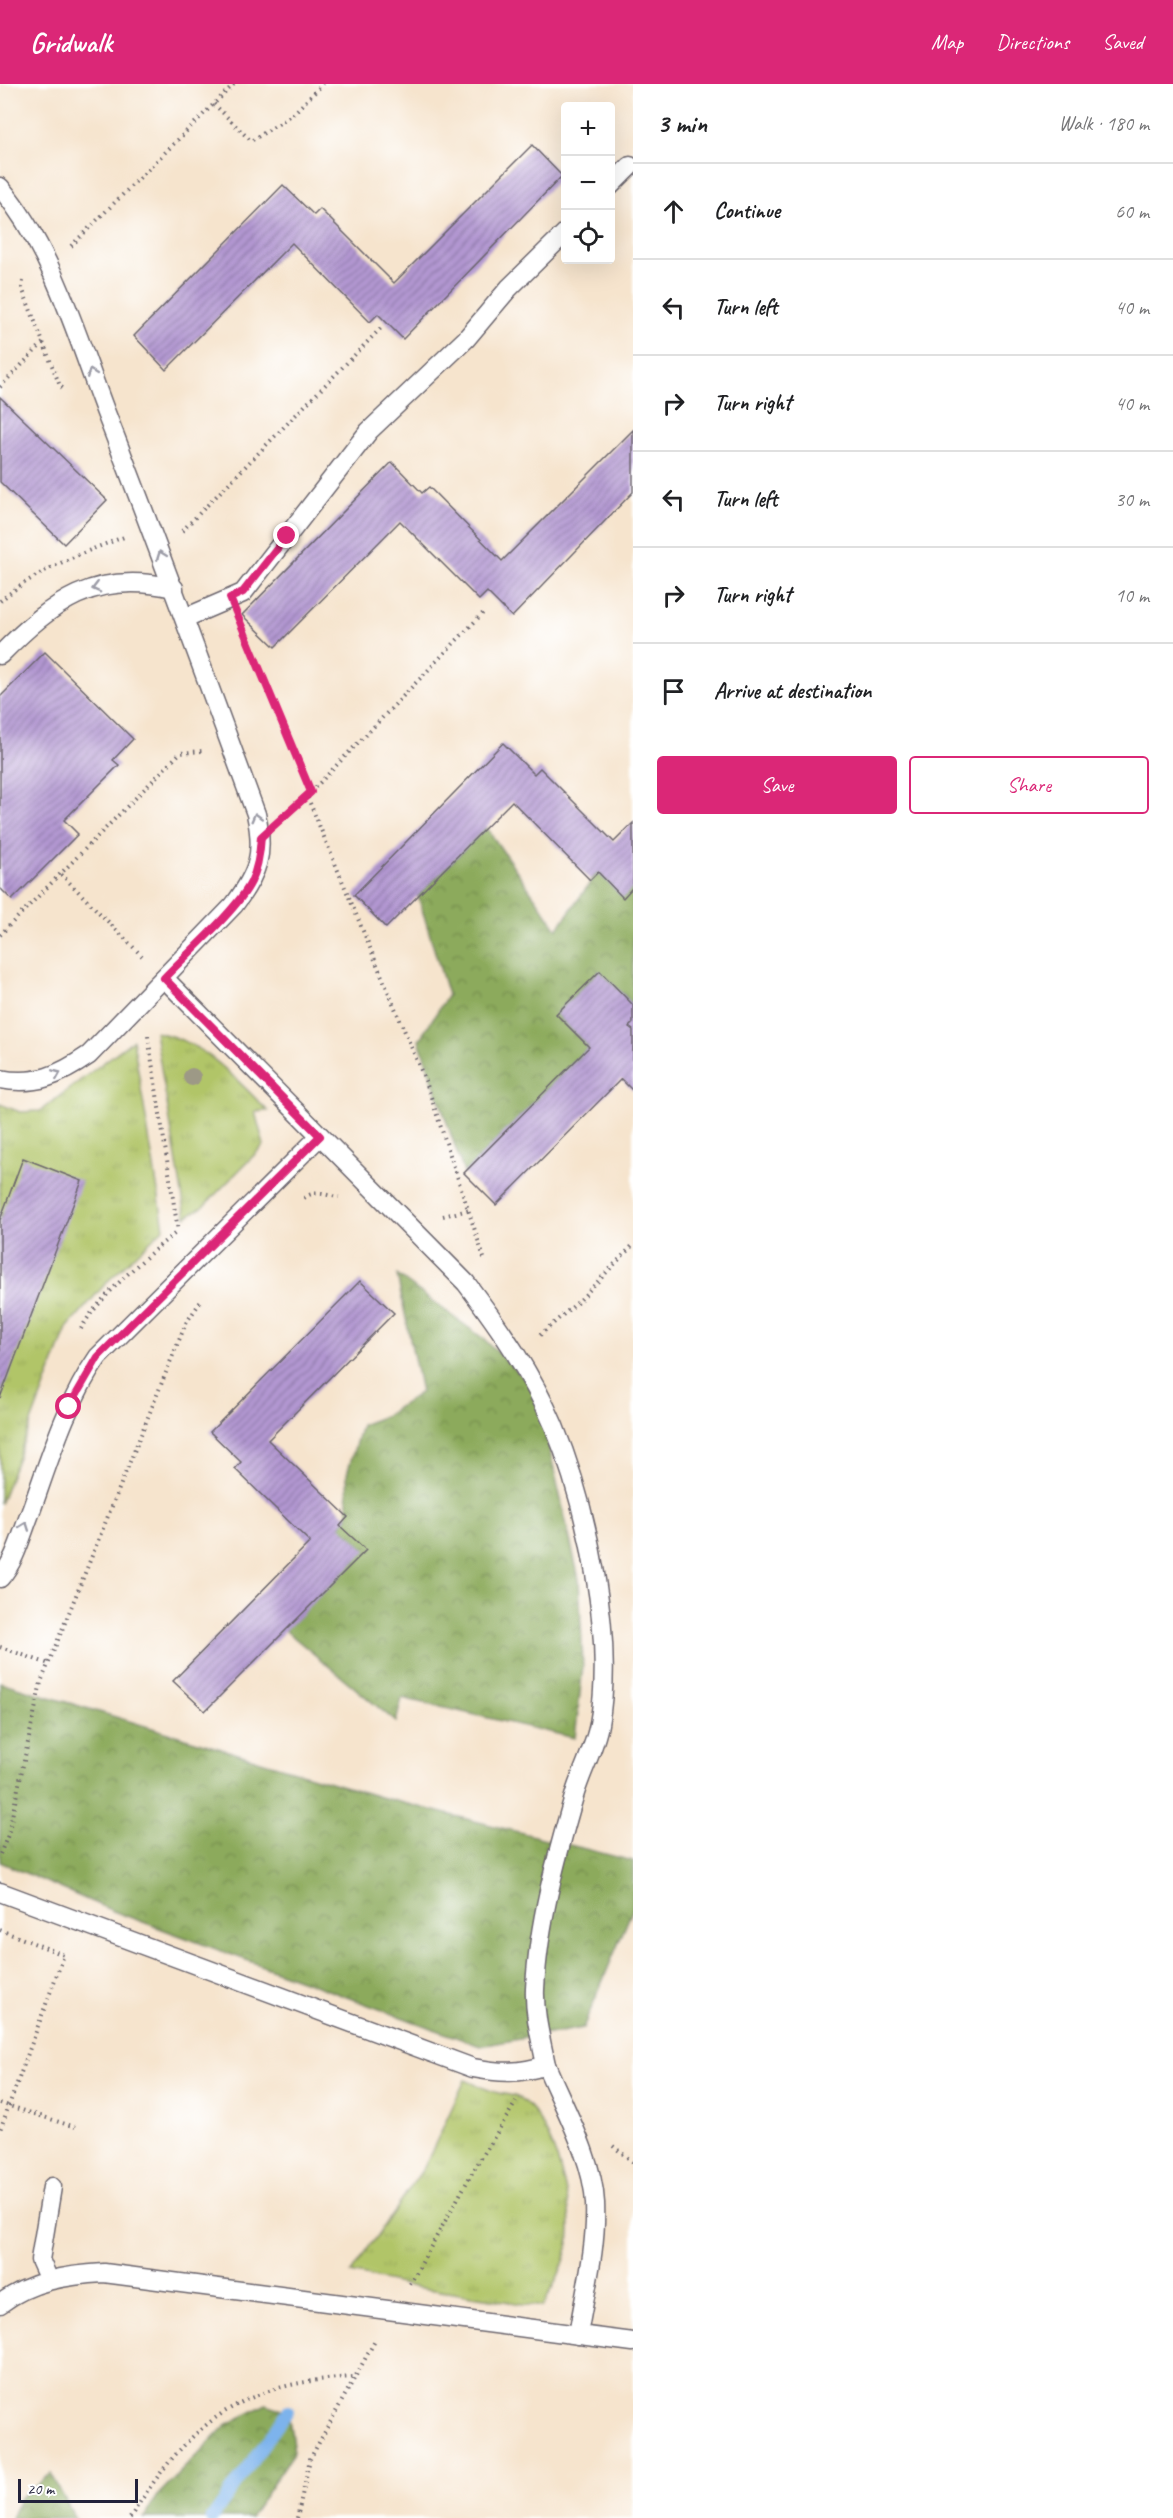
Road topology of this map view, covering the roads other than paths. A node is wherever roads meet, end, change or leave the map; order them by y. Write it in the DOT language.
graph roads {
  1 [pos="630,166"];
  2 [pos="615,181"];
  3 [pos="0,187"];
  4 [pos="561,236"];
  5 [pos="174,588"];
  6 [pos="185,618"];
  7 [pos="0,655"];
  8 [pos="164,978"];
  9 [pos="0,1079"];
  10 [pos="320,1136"];
  11 [pos="0,1578"];
  12 [pos="0,1892"];
  13 [pos="546,2065"];
  14 [pos="52,2187"];
  15 [pos="49,2280"];
  16 [pos="0,2304"];
  17 [pos="578,2335"];
  18 [pos="633,2342"];
  1 -- 2 [label="lane"];
  5 -- 3 [label="lane, one-way"];
  4 -- 6 [label="lane"];
  5 -- 6 [label="lane"];
  5 -- 7 [label="lane, one-way"];
  8 -- 6 [label="lane, one-way"];
  9 -- 8 [label="lane, one-way"];
  8 -- 10 [label="lane"];
  11 -- 10 [label="lane, one-way"];
  10 -- 13 [label="lane"];
  12 -- 13 [label="lane"];
  13 -- 17 [label="lane"];
  14 -- 15 [label="lane"];
  15 -- 16 [label="lane"];
  15 -- 17 [label="lane"];
  17 -- 18 [label="lane"];
}
